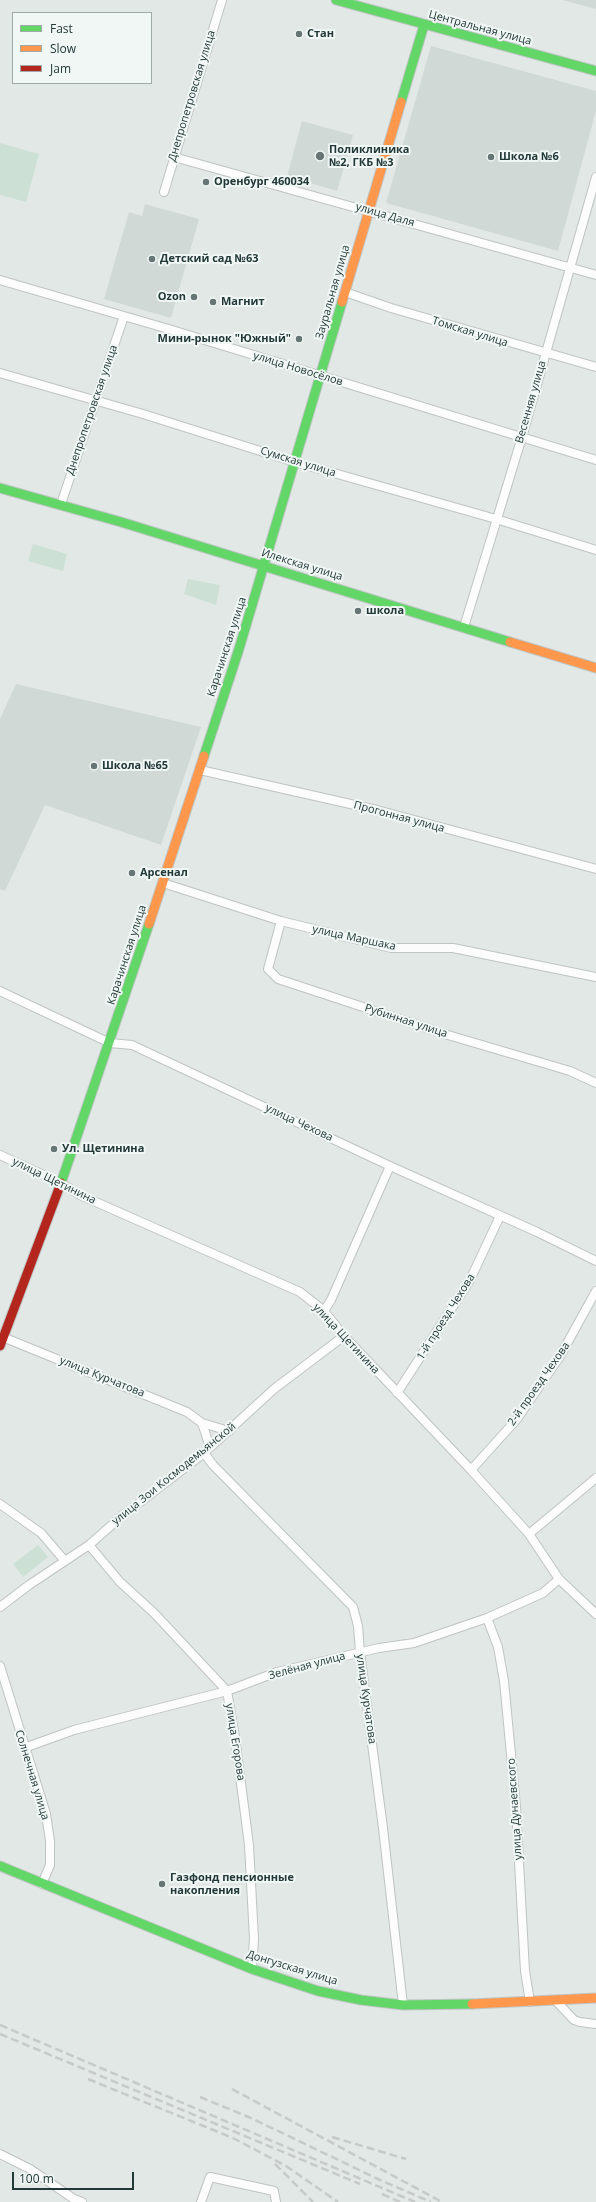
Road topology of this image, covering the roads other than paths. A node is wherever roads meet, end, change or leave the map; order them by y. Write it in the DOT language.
graph roads {
  1 [pos="222,0"];
  2 [pos="336,0"];
  3 [pos="424,25"];
  4 [pos="596,71"];
  5 [pos="174,157"];
  6 [pos="596,177"];
  7 [pos="164,192"];
  8 [pos="369,211"];
  9 [pos="569,266"];
  10 [pos="596,275"];
  11 [pos="0,280"];
  12 [pos="345,292"];
  13 [pos="124,316"];
  14 [pos="546,354"];
  15 [pos="596,367"];
  16 [pos="0,373"];
  17 [pos="320,377"];
  18 [pos="94,401"];
  19 [pos="522,437"];
  20 [pos="596,460"];
  21 [pos="295,462"];
  22 [pos="0,488"];
  23 [pos="61,504"];
  24 [pos="496,519"];
  25 [pos="596,550"];
  26 [pos="265,567"];
  27 [pos="464,627"];
  28 [pos="596,668"];
  29 [pos="200,770"];
  30 [pos="596,869"];
  31 [pos="163,883"];
  32 [pos="281,921"];
  33 [pos="596,977"];
  34 [pos="0,991"];
  35 [pos="110,1042"];
  36 [pos="596,1083"];
  37 [pos="0,1155"];
  38 [pos="390,1166"];
  39 [pos="61,1183"];
  40 [pos="500,1216"];
  41 [pos="596,1261"];
  42 [pos="596,1291"];
  43 [pos="324,1311"];
  44 [pos="344,1336"];
  45 [pos="1,1340"];
  46 [pos="397,1393"];
  47 [pos="202,1423"];
  48 [pos="229,1431"];
  49 [pos="207,1450"];
  50 [pos="471,1470"];
  51 [pos="596,1478"];
  52 [pos="0,1504"];
  53 [pos="529,1534"];
  54 [pos="89,1545"];
  55 [pos="65,1561"];
  56 [pos="560,1579"];
  57 [pos="0,1607"];
  58 [pos="596,1614"];
  59 [pos="487,1618"];
  60 [pos="360,1652"];
  61 [pos="0,1666"];
  62 [pos="227,1691"];
  63 [pos="24,1748"];
  64 [pos="0,1866"];
  65 [pos="42,1884"];
  66 [pos="252,1969"];
  67 [pos="596,1998"];
  68 [pos="556,2001"];
  69 [pos="530,2002"];
  70 [pos="403,2005"];
  71 [pos="596,2024"];
  72 [pos="0,2154"];
  73 [pos="76,2201"];
  74 [pos="201,2202"];
  75 [pos="276,2202"];
  1 -- 5 [label="street, Днепропетровская улица"];
  2 -- 3 [label="main road, Центральная улица"];
  3 -- 4 [label="main road, Центральная улица"];
  3 -- 8 [label="main road, Зауральная улица"];
  5 -- 7 [label="street, Днепропетровская улица"];
  5 -- 8 [label="street, улица Даля"];
  6 -- 9 [label="street, Весенняя улица"];
  8 -- 9 [label="street, улица Даля"];
  8 -- 12 [label="main road, Зауральная улица"];
  9 -- 10 [label="street, улица Даля"];
  9 -- 14 [label="street, Весенняя улица"];
  11 -- 13 [label="street, улица Новосёлов"];
  12 -- 14 [label="street, Томская улица"];
  12 -- 17 [label="main road, Зауральная улица"];
  13 -- 17 [label="street, улица Новосёлов"];
  13 -- 18 [label="street, Днепропетровская улица"];
  14 -- 15 [label="street, Томская улица"];
  14 -- 19 [label="street, Весенняя улица"];
  16 -- 18 [label="street, Сумская улица"];
  17 -- 19 [label="street, улица Новосёлов"];
  17 -- 21 [label="main road, Зауральная улица"];
  18 -- 21 [label="street, Сумская улица"];
  18 -- 23 [label="street, Днепропетровская улица"];
  19 -- 20 [label="street, улица Новосёлов"];
  19 -- 24 [label="street, Весенняя улица"];
  21 -- 24 [label="street, Сумская улица"];
  21 -- 26 [label="main road, Зауральная улица"];
  22 -- 23 [label="main road, Илекская улица"];
  23 -- 26 [label="main road, Илекская улица"];
  24 -- 25 [label="street, Сумская улица"];
  24 -- 27 [label="street, Весенняя улица"];
  26 -- 27 [label="main road, Илекская улица"];
  26 -- 29 [label="main road, Карачинская улица"];
  27 -- 28 [label="main road, Илекская улица"];
  29 -- 30 [label="street, Прогонная улица"];
  29 -- 31 [label="main road, Карачинская улица"];
  31 -- 32 [label="street, улица Маршака"];
  31 -- 35 [label="main road, Карачинская улица"];
  32 -- 33 [label="street, улица Маршака"];
  32 -- 36 [label="street, Рубинная улица"];
  34 -- 35 [label="street, улица Чехова"];
  35 -- 38 [label="street, улица Чехова"];
  35 -- 39 [label="main road, Карачинская улица"];
  37 -- 39 [label="street, улица Щетинина"];
  38 -- 40 [label="street, улица Чехова"];
  38 -- 43 [label="street"];
  39 -- 43 [label="street, улица Щетинина"];
  39 -- 45 [label="main road, Карачинская улица"];
  40 -- 41 [label="street, улица Чехова"];
  40 -- 46 [label="street, 1-й проезд Чехова"];
  42 -- 50 [label="street, 2-й проезд Чехова"];
  43 -- 44 [label="street, улица Щетинина"];
  44 -- 46 [label="street, улица Щетинина"];
  44 -- 48 [label="street, улица Зои Космодемьянской"];
  45 -- 47 [label="street, улица Курчатова"];
  46 -- 50 [label="street, улица Щетинина"];
  47 -- 48 [label="street, улица Курчатова"];
  47 -- 49 [label="street, улица Курчатова"];
  48 -- 49 [label="street, улица Зои Космодемьянской"];
  49 -- 54 [label="street, улица Зои Космодемьянской"];
  49 -- 60 [label="street, улица Курчатова"];
  50 -- 53 [label="street, улица Щетинина"];
  51 -- 53 [label="street"];
  52 -- 55 [label="street"];
  53 -- 56 [label="street, улица Щетинина"];
  54 -- 55 [label="street, улица Зои Космодемьянской"];
  54 -- 62 [label="street, улица Егорова"];
  55 -- 57 [label="street, улица Зои Космодемьянской"];
  56 -- 58 [label="street, улица Щетинина"];
  56 -- 59 [label="street, Зелёная улица"];
  59 -- 60 [label="street, Зелёная улица"];
  59 -- 69 [label="street, улица Дунаевского"];
  60 -- 62 [label="street, Зелёная улица"];
  60 -- 70 [label="street, улица Курчатова"];
  61 -- 63 [label="street, Солнечная улица"];
  62 -- 63 [label="street, Зелёная улица"];
  62 -- 66 [label="street, улица Егорова"];
  63 -- 65 [label="street, Солнечная улица"];
  64 -- 65 [label="main road, Донгузская улица"];
  65 -- 66 [label="main road, Донгузская улица"];
  66 -- 70 [label="main road, Донгузская улица"];
  67 -- 68 [label="main road, Донгузская улица"];
  68 -- 69 [label="main road, Донгузская улица"];
  68 -- 71 [label="street"];
  69 -- 70 [label="main road, Донгузская улица"];
  72 -- 73 [label="street"];
  74 -- 75 [label="street"];
}
